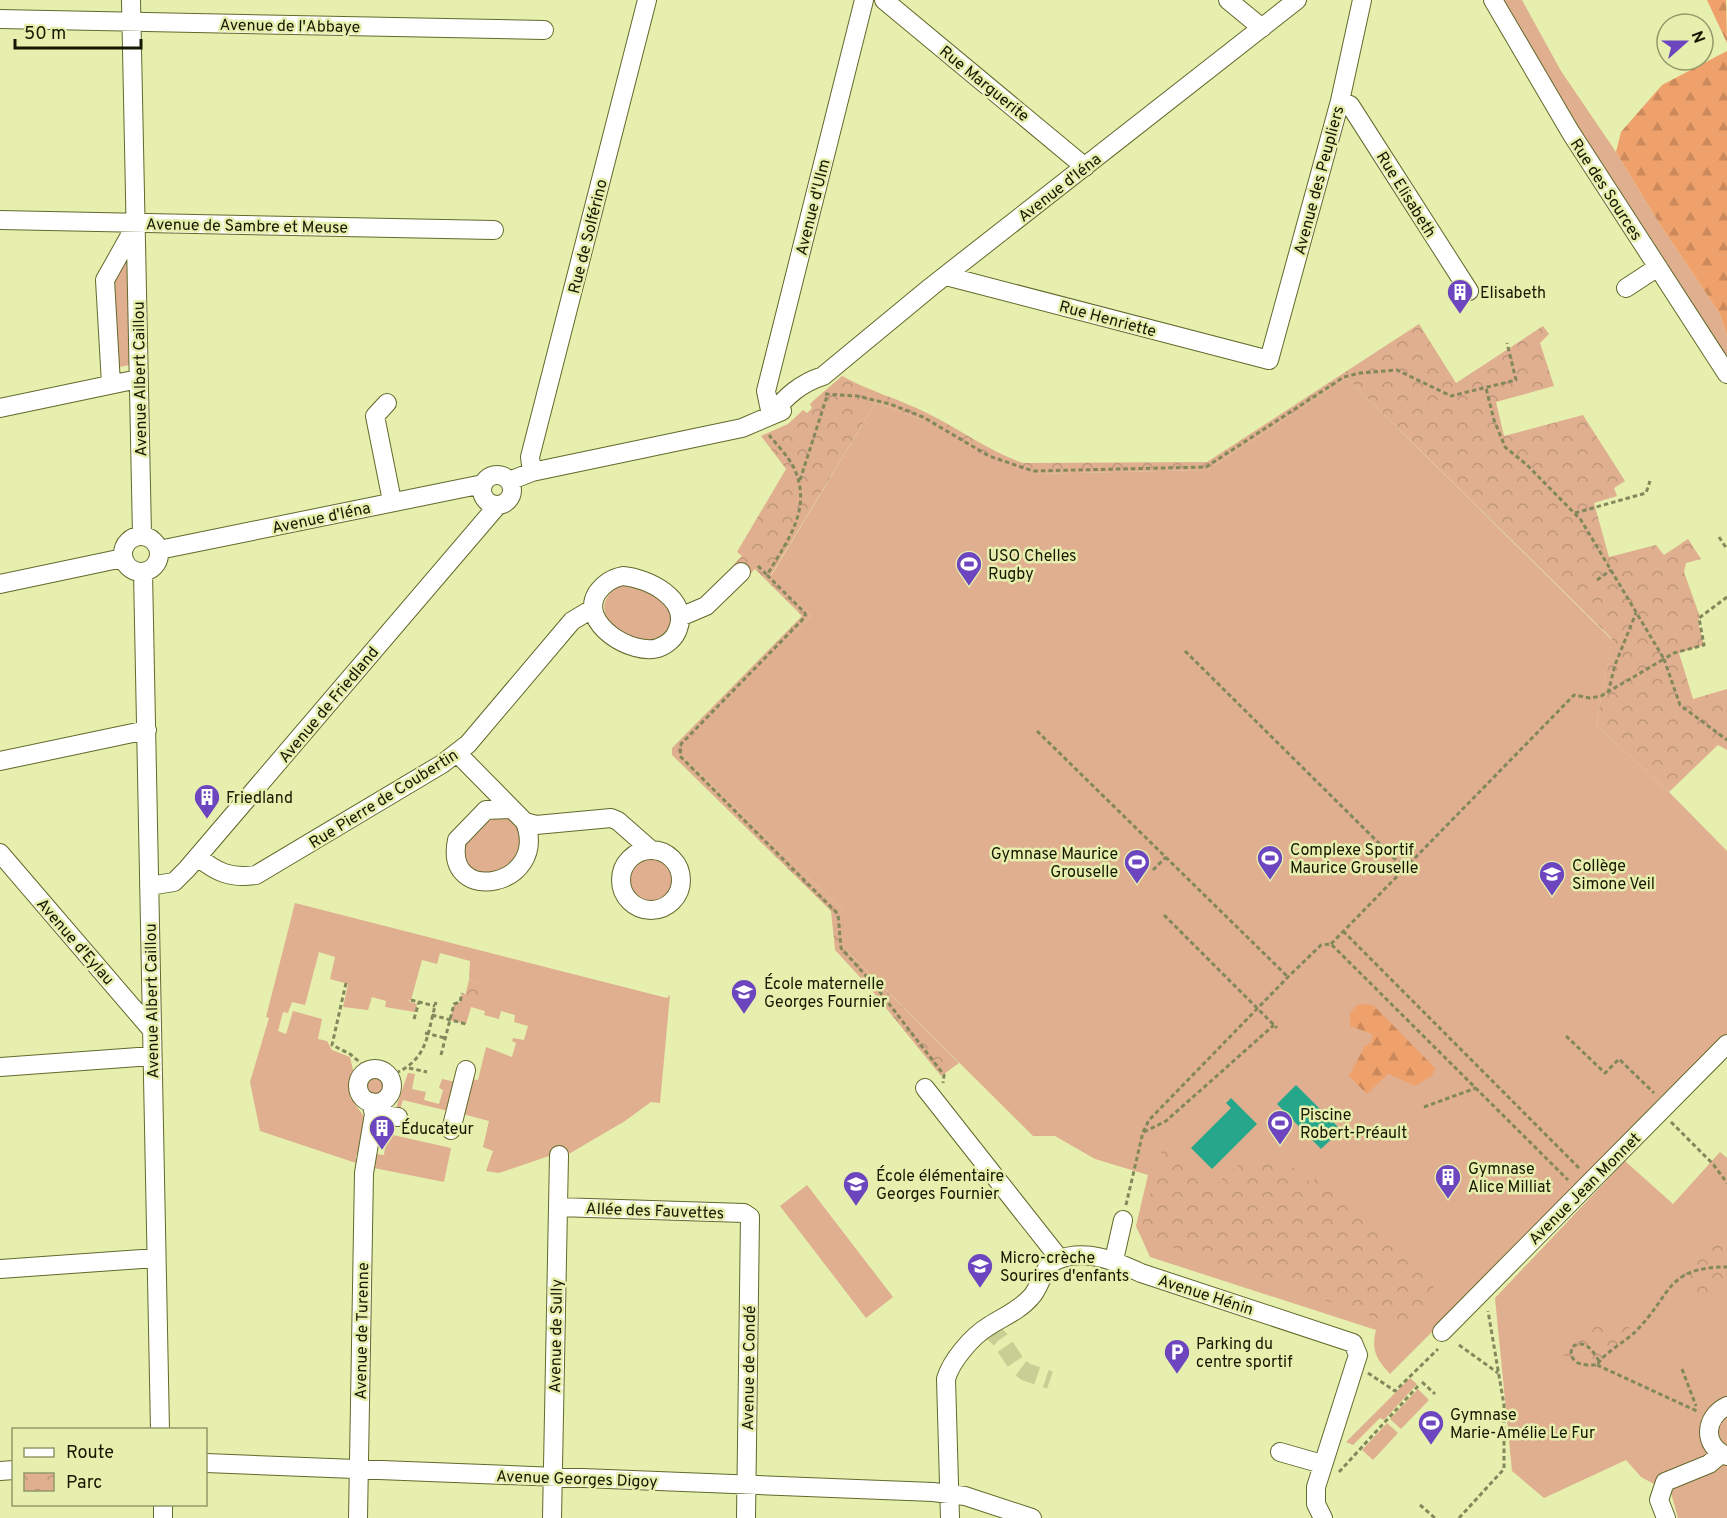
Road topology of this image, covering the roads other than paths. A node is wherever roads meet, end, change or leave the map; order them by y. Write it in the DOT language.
graph roads {
  1 [pos="131,0"];
  2 [pos="647,0"];
  3 [pos="864,0"];
  4 [pos="884,0"];
  5 [pos="1228,0"];
  6 [pos="1297,0"];
  7 [pos="1362,0"];
  8 [pos="1493,0"];
  9 [pos="0,19"];
  10 [pos="131,22"];
  11 [pos="1262,28"];
  12 [pos="544,30"];
  13 [pos="1340,100"];
  14 [pos="1085,167"];
  15 [pos="0,220"];
  16 [pos="136,223"];
  17 [pos="494,230"];
  18 [pos="1658,267"];
  19 [pos="946,276"];
  20 [pos="1626,288"];
  21 [pos="1469,291"];
  22 [pos="1269,360"];
  23 [pos="1727,374"];
  24 [pos="138,379"];
  25 [pos="111,384"];
  26 [pos="387,403"];
  27 [pos="0,408"];
  28 [pos="769,423"];
  29 [pos="532,472"];
  30 [pos="509,481"];
  31 [pos="483,484"];
  32 [pos="392,501"];
  33 [pos="498,505"];
  34 [pos="142,535"];
  35 [pos="159,550"];
  36 [pos="123,558"];
  37 [pos="143,572"];
  38 [pos="741,572"];
  39 [pos="0,584"];
  40 [pos="592,609"];
  41 [pos="680,617"];
  42 [pos="147,730"];
  43 [pos="458,754"];
  44 [pos="0,761"];
  45 [pos="510,809"];
  46 [pos="525,822"];
  47 [pos="651,850"];
  48 [pos="0,853"];
  49 [pos="198,857"];
  50 [pos="148,886"];
  51 [pos="151,1029"];
  52 [pos="1727,1044"];
  53 [pos="152,1056"];
  54 [pos="0,1067"];
  55 [pos="466,1070"];
  56 [pos="925,1088"];
  57 [pos="372,1108"];
  58 [pos="398,1117"];
  59 [pos="451,1130"];
  60 [pos="558,1155"];
  61 [pos="558,1207"];
  62 [pos="750,1217"];
  63 [pos="1123,1220"];
  64 [pos="156,1258"];
  65 [pos="1059,1258"];
  66 [pos="1114,1260"];
  67 [pos="0,1269"];
  68 [pos="1441,1339"];
  69 [pos="1316,1341"];
  70 [pos="1357,1360"];
  71 [pos="1727,1406"];
  72 [pos="160,1428"];
  73 [pos="1280,1452"];
  74 [pos="1724,1455"];
  75 [pos="207,1463"];
  76 [pos="358,1468"];
  77 [pos="1330,1469"];
  78 [pos="553,1478"];
  79 [pos="747,1484"];
  80 [pos="949,1493"];
  81 [pos="358,1518"];
  82 [pos="552,1518"];
  83 [pos="746,1518"];
  84 [pos="950,1518"];
  85 [pos="1032,1518"];
  86 [pos="1323,1518"];
  87 [pos="1666,1518"];
  1 -- 10 [label="street, Avenue Albert Caillou"];
  2 -- 29 [label="street, Rue de Solférino"];
  3 -- 28 [label="street, Avenue d'Ulm"];
  4 -- 14 [label="street, Rue Marguerite"];
  5 -- 11 [label="street"];
  6 -- 11 [label="street, Avenue d'Iéna"];
  7 -- 13 [label="street, Avenue des Peupliers"];
  8 -- 18 [label="street, Rue des Sources"];
  9 -- 10 [label="street, Avenue de l'Abbaye"];
  10 -- 12 [label="street, Avenue de l'Abbaye"];
  10 -- 16 [label="street, Avenue Albert Caillou"];
  11 -- 14 [label="street, Avenue d'Iéna"];
  13 -- 21 [label="street, Rue Elisabeth"];
  13 -- 22 [label="street, Avenue des Peupliers"];
  14 -- 19 [label="street, Avenue d'Iéna"];
  15 -- 16 [label="street, Avenue de Sambre et Meuse"];
  16 -- 17 [label="street, Avenue de Sambre et Meuse"];
  16 -- 24 [label="street, Avenue Albert Caillou"];
  16 -- 25 [label="street, Avenue Albert Caillou"];
  18 -- 20 [label="street"];
  18 -- 23 [label="street, Rue des Sources"];
  19 -- 22 [label="street, Rue Henriette"];
  19 -- 28 [label="street, Avenue d'Iéna"];
  24 -- 25 [label="street"];
  24 -- 34 [label="street, Avenue Albert Caillou"];
  25 -- 27 [label="street"];
  26 -- 32 [label="street"];
  28 -- 29 [label="street, Avenue d'Iéna"];
  29 -- 30 [label="street, Avenue d'Iéna"];
  30 -- 31 [label="street"];
  30 -- 33 [label="street"];
  31 -- 32 [label="street, Avenue d'Iéna"];
  31 -- 33 [label="street"];
  32 -- 35 [label="street, Avenue d'Iéna"];
  33 -- 49 [label="street, Avenue de Friedland"];
  34 -- 35 [label="street"];
  34 -- 36 [label="street"];
  35 -- 37 [label="street"];
  36 -- 37 [label="street"];
  36 -- 39 [label="street"];
  37 -- 42 [label="street, Avenue Albert Caillou"];
  38 -- 41 [label="street"];
  40 -- 41 [label="street"];
  40 -- 41 [label="street, Rue Pierre de Coubertin"];
  40 -- 43 [label="street, Rue Pierre de Coubertin"];
  42 -- 44 [label="street"];
  42 -- 50 [label="street, Avenue Albert Caillou"];
  43 -- 45 [label="street"];
  43 -- 49 [label="street, Rue Pierre de Coubertin"];
  45 -- 46 [label="street"];
  45 -- 46 [label="street"];
  46 -- 47 [label="street"];
  48 -- 51 [label="street, Avenue d'Eylau"];
  49 -- 50 [label="street, Avenue de Friedland"];
  50 -- 51 [label="street, Avenue Albert Caillou"];
  51 -- 53 [label="street, Avenue Albert Caillou"];
  52 -- 68 [label="street, Avenue Jean Monnet"];
  53 -- 54 [label="street"];
  53 -- 64 [label="street, Avenue Albert Caillou"];
  55 -- 59 [label="street"];
  56 -- 65 [label="street"];
  57 -- 57 [label="street"];
  57 -- 58 [label="street"];
  57 -- 76 [label="street, Avenue de Turenne"];
  60 -- 61 [label="street, Avenue de Sully"];
  61 -- 62 [label="street, Allée des Fauvettes"];
  61 -- 78 [label="street, Avenue de Sully"];
  62 -- 79 [label="street, Avenue de Condé"];
  63 -- 66 [label="street"];
  64 -- 67 [label="street"];
  64 -- 72 [label="street, Avenue Albert Caillou"];
  65 -- 66 [label="street, Avenue Hénin"];
  65 -- 80 [label="street"];
  66 -- 70 [label="street, Avenue Hénin"];
  69 -- 70 [label="street"];
  70 -- 77 [label="street"];
  71 -- 74 [label="street"];
  73 -- 77 [label="street"];
  74 -- 87 [label="street"];
  75 -- 76 [label="street, Avenue Georges Digoy"];
  76 -- 78 [label="street, Avenue Georges Digoy"];
  76 -- 81 [label="street, Avenue de Turenne"];
  77 -- 86 [label="street"];
  78 -- 79 [label="street, Avenue Georges Digoy"];
  78 -- 82 [label="street, Avenue de Sully"];
  79 -- 80 [label="street, Avenue Georges Digoy"];
  79 -- 83 [label="street, Avenue de Condé"];
  80 -- 84 [label="street"];
  80 -- 85 [label="street, Avenue Georges Digoy"];
}
